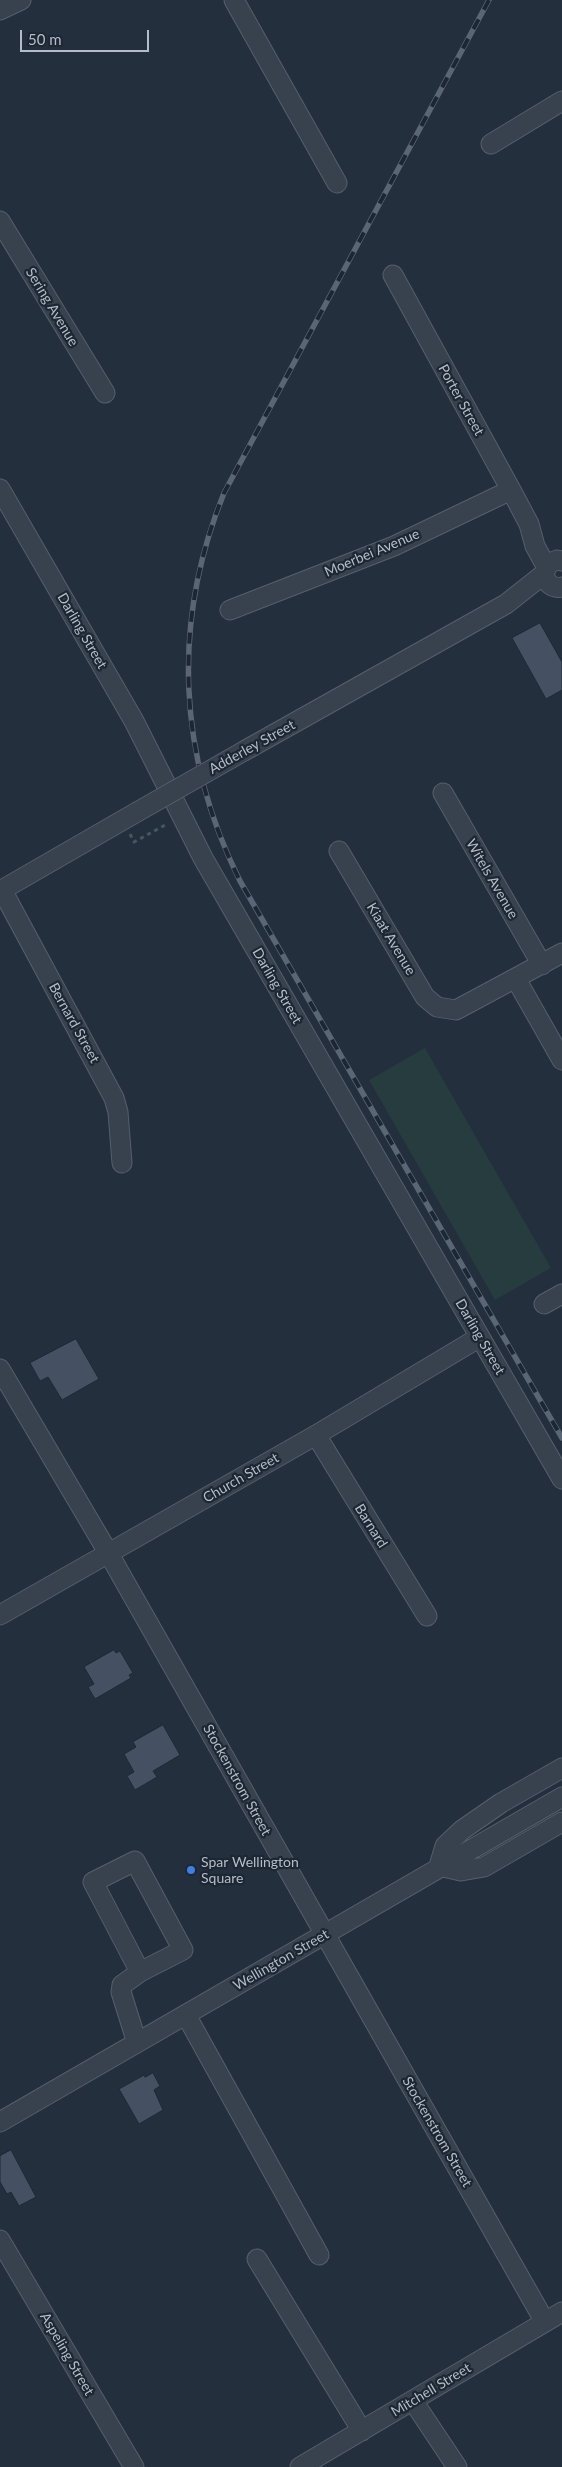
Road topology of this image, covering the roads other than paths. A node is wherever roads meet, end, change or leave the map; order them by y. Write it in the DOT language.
graph roads {
  1 [pos="20,0"];
  2 [pos="234,0"];
  3 [pos="0,10"];
  4 [pos="562,101"];
  5 [pos="491,144"];
  6 [pos="338,182"];
  7 [pos="0,221"];
  8 [pos="393,275"];
  9 [pos="105,392"];
  10 [pos="0,489"];
  11 [pos="511,490"];
  12 [pos="555,577"];
  13 [pos="230,610"];
  14 [pos="443,793"];
  15 [pos="339,851"];
  16 [pos="1,890"];
  17 [pos="562,953"];
  18 [pos="542,965"];
  19 [pos="516,979"];
  20 [pos="562,1060"];
  21 [pos="122,1163"];
  22 [pos="562,1294"];
  23 [pos="544,1304"];
  24 [pos="480,1337"];
  25 [pos="2,1377"];
  26 [pos="316,1435"];
  27 [pos="562,1479"];
  28 [pos="110,1554"];
  29 [pos="0,1615"];
  30 [pos="427,1616"];
  31 [pos="562,1768"];
  32 [pos="562,1797"];
  33 [pos="562,1822"];
  34 [pos="439,1866"];
  35 [pos="324,1935"];
  36 [pos="140,1972"];
  37 [pos="186,2015"];
  38 [pos="137,2043"];
  39 [pos="0,2122"];
  40 [pos="0,2240"];
  41 [pos="319,2255"];
  42 [pos="257,2259"];
  43 [pos="562,2312"];
  44 [pos="545,2322"];
  45 [pos="413,2400"];
  46 [pos="362,2430"];
  47 [pos="134,2467"];
  48 [pos="300,2467"];
  49 [pos="457,2467"];
  1 -- 3 [label="street"];
  2 -- 6 [label="street"];
  4 -- 5 [label="street"];
  7 -- 9 [label="street, Sering Avenue"];
  8 -- 11 [label="street, Porter Street"];
  10 -- 24 [label="street, Darling Street"];
  11 -- 12 [label="street, Porter Street"];
  11 -- 13 [label="street, Moerbei Avenue"];
  12 -- 16 [label="street, Adderley Street, bridge"];
  14 -- 18 [label="street, Witels Avenue"];
  15 -- 19 [label="street, Kiaat Avenue"];
  16 -- 21 [label="street, Bernard Street"];
  17 -- 18 [label="street"];
  18 -- 19 [label="street"];
  19 -- 20 [label="street"];
  22 -- 23 [label="street"];
  24 -- 26 [label="street, Church Street"];
  24 -- 27 [label="street, Darling Street"];
  25 -- 28 [label="street, Stockenstrom Street"];
  26 -- 28 [label="street, Church Street"];
  26 -- 30 [label="street, Barnard"];
  28 -- 29 [label="street, Church Street"];
  28 -- 35 [label="street, Stockenstrom Street"];
  31 -- 34 [label="street"];
  32 -- 34 [label="street, Wellington Street"];
  33 -- 34 [label="street"];
  34 -- 35 [label="street, Wellington Street"];
  35 -- 37 [label="street, Wellington Street"];
  35 -- 44 [label="street, Stockenstrom Street"];
  36 -- 36 [label="street"];
  36 -- 38 [label="street"];
  37 -- 38 [label="street, Wellington Street"];
  37 -- 41 [label="street"];
  38 -- 39 [label="street, Wellington Street"];
  40 -- 47 [label="street, Aspeling Street"];
  42 -- 46 [label="street"];
  43 -- 44 [label="street, Mitchell Street"];
  44 -- 45 [label="street, Mitchell Street"];
  45 -- 46 [label="street, Mitchell Street"];
  45 -- 49 [label="street"];
  46 -- 48 [label="street, Mitchell Street"];
}
